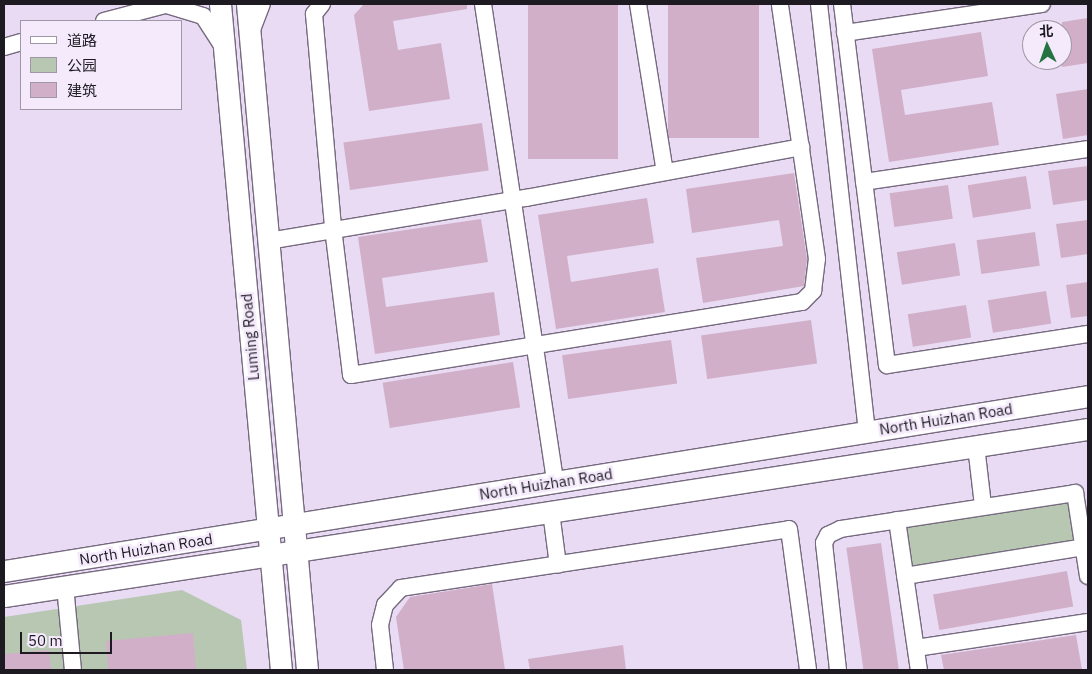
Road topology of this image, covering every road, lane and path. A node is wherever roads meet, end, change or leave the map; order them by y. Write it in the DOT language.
graph roads {
  1 [pos="220,4"];
  2 [pos="246,4"];
  3 [pos="262,4"];
  4 [pos="322,4"];
  5 [pos="482,4"];
  6 [pos="638,4"];
  7 [pos="780,4"];
  8 [pos="819,4"];
  9 [pos="842,4"];
  10 [pos="1042,4"];
  11 [pos="168,5"];
  12 [pos="108,20"];
  13 [pos="845,33"];
  14 [pos="250,37"];
  15 [pos="20,42"];
  16 [pos="4,47"];
  17 [pos="224,49"];
  18 [pos="801,147"];
  19 [pos="1088,148"];
  20 [pos="665,172"];
  21 [pos="864,182"];
  22 [pos="514,200"];
  23 [pos="333,228"];
  24 [pos="268,241"];
  25 [pos="1088,334"];
  26 [pos="536,345"];
  27 [pos="1088,396"];
  28 [pos="1088,429"];
  29 [pos="867,432"];
  30 [pos="976,446"];
  31 [pos="555,482"];
  32 [pos="1082,491"];
  33 [pos="983,506"];
  34 [pos="551,512"];
  35 [pos="897,520"];
  36 [pos="294,524"];
  37 [pos="268,530"];
  38 [pos="1084,548"];
  39 [pos="296,552"];
  40 [pos="270,555"];
  41 [pos="558,565"];
  42 [pos="4,571"];
  43 [pos="905,576"];
  44 [pos="1088,576"];
  45 [pos="65,586"];
  46 [pos="4,596"];
  47 [pos="1088,622"];
  48 [pos="916,648"];
  49 [pos="73,670"];
  50 [pos="281,670"];
  51 [pos="307,670"];
  52 [pos="386,670"];
  53 [pos="808,670"];
  54 [pos="838,670"];
  55 [pos="919,670"];
  1 -- 17 [label="main road, Luming Road"];
  2 -- 14 [label="main road, Luming Road"];
  3 -- 14 [label="street"];
  4 -- 23 [label="street"];
  5 -- 22 [label="street"];
  6 -- 20 [label="street"];
  7 -- 18 [label="street"];
  8 -- 29 [label="street"];
  9 -- 13 [label="street"];
  10 -- 13 [label="street"];
  11 -- 12 [label="street"];
  11 -- 17 [label="street"];
  13 -- 21 [label="street"];
  14 -- 24 [label="main road, Luming Road"];
  15 -- 16 [label="street"];
  17 -- 37 [label="main road, Luming Road"];
  18 -- 20 [label="street"];
  18 -- 26 [label="street"];
  19 -- 21 [label="street"];
  20 -- 22 [label="street"];
  21 -- 25 [label="street"];
  22 -- 23 [label="street"];
  22 -- 26 [label="street"];
  23 -- 24 [label="street"];
  23 -- 26 [label="street"];
  24 -- 36 [label="main road, Luming Road"];
  26 -- 31 [label="street"];
  27 -- 29 [label="main road, North Huizhan Road"];
  28 -- 30 [label="main road, North Huizhan Road"];
  29 -- 31 [label="main road, North Huizhan Road"];
  30 -- 33 [label="street"];
  30 -- 34 [label="main road, North Huizhan Road"];
  31 -- 36 [label="main road, North Huizhan Road"];
  32 -- 33 [label="street"];
  32 -- 38 [label="street"];
  33 -- 35 [label="street"];
  34 -- 39 [label="main road, North Huizhan Road"];
  34 -- 41 [label="street"];
  35 -- 43 [label="street"];
  35 -- 54 [label="street"];
  36 -- 37 [label="main road, North Huizhan Road"];
  36 -- 39 [label="main road, Luming Road"];
  37 -- 40 [label="main road, Luming Road"];
  37 -- 42 [label="main road, North Huizhan Road"];
  38 -- 43 [label="street"];
  38 -- 44 [label="street"];
  39 -- 40 [label="main road, North Huizhan Road"];
  39 -- 51 [label="main road, Luming Road"];
  40 -- 45 [label="main road, North Huizhan Road"];
  40 -- 50 [label="main road, Luming Road"];
  41 -- 52 [label="street"];
  41 -- 53 [label="street"];
  43 -- 48 [label="street"];
  45 -- 46 [label="main road, North Huizhan Road"];
  45 -- 49 [label="street"];
  47 -- 48 [label="street"];
  48 -- 55 [label="street"];
}
